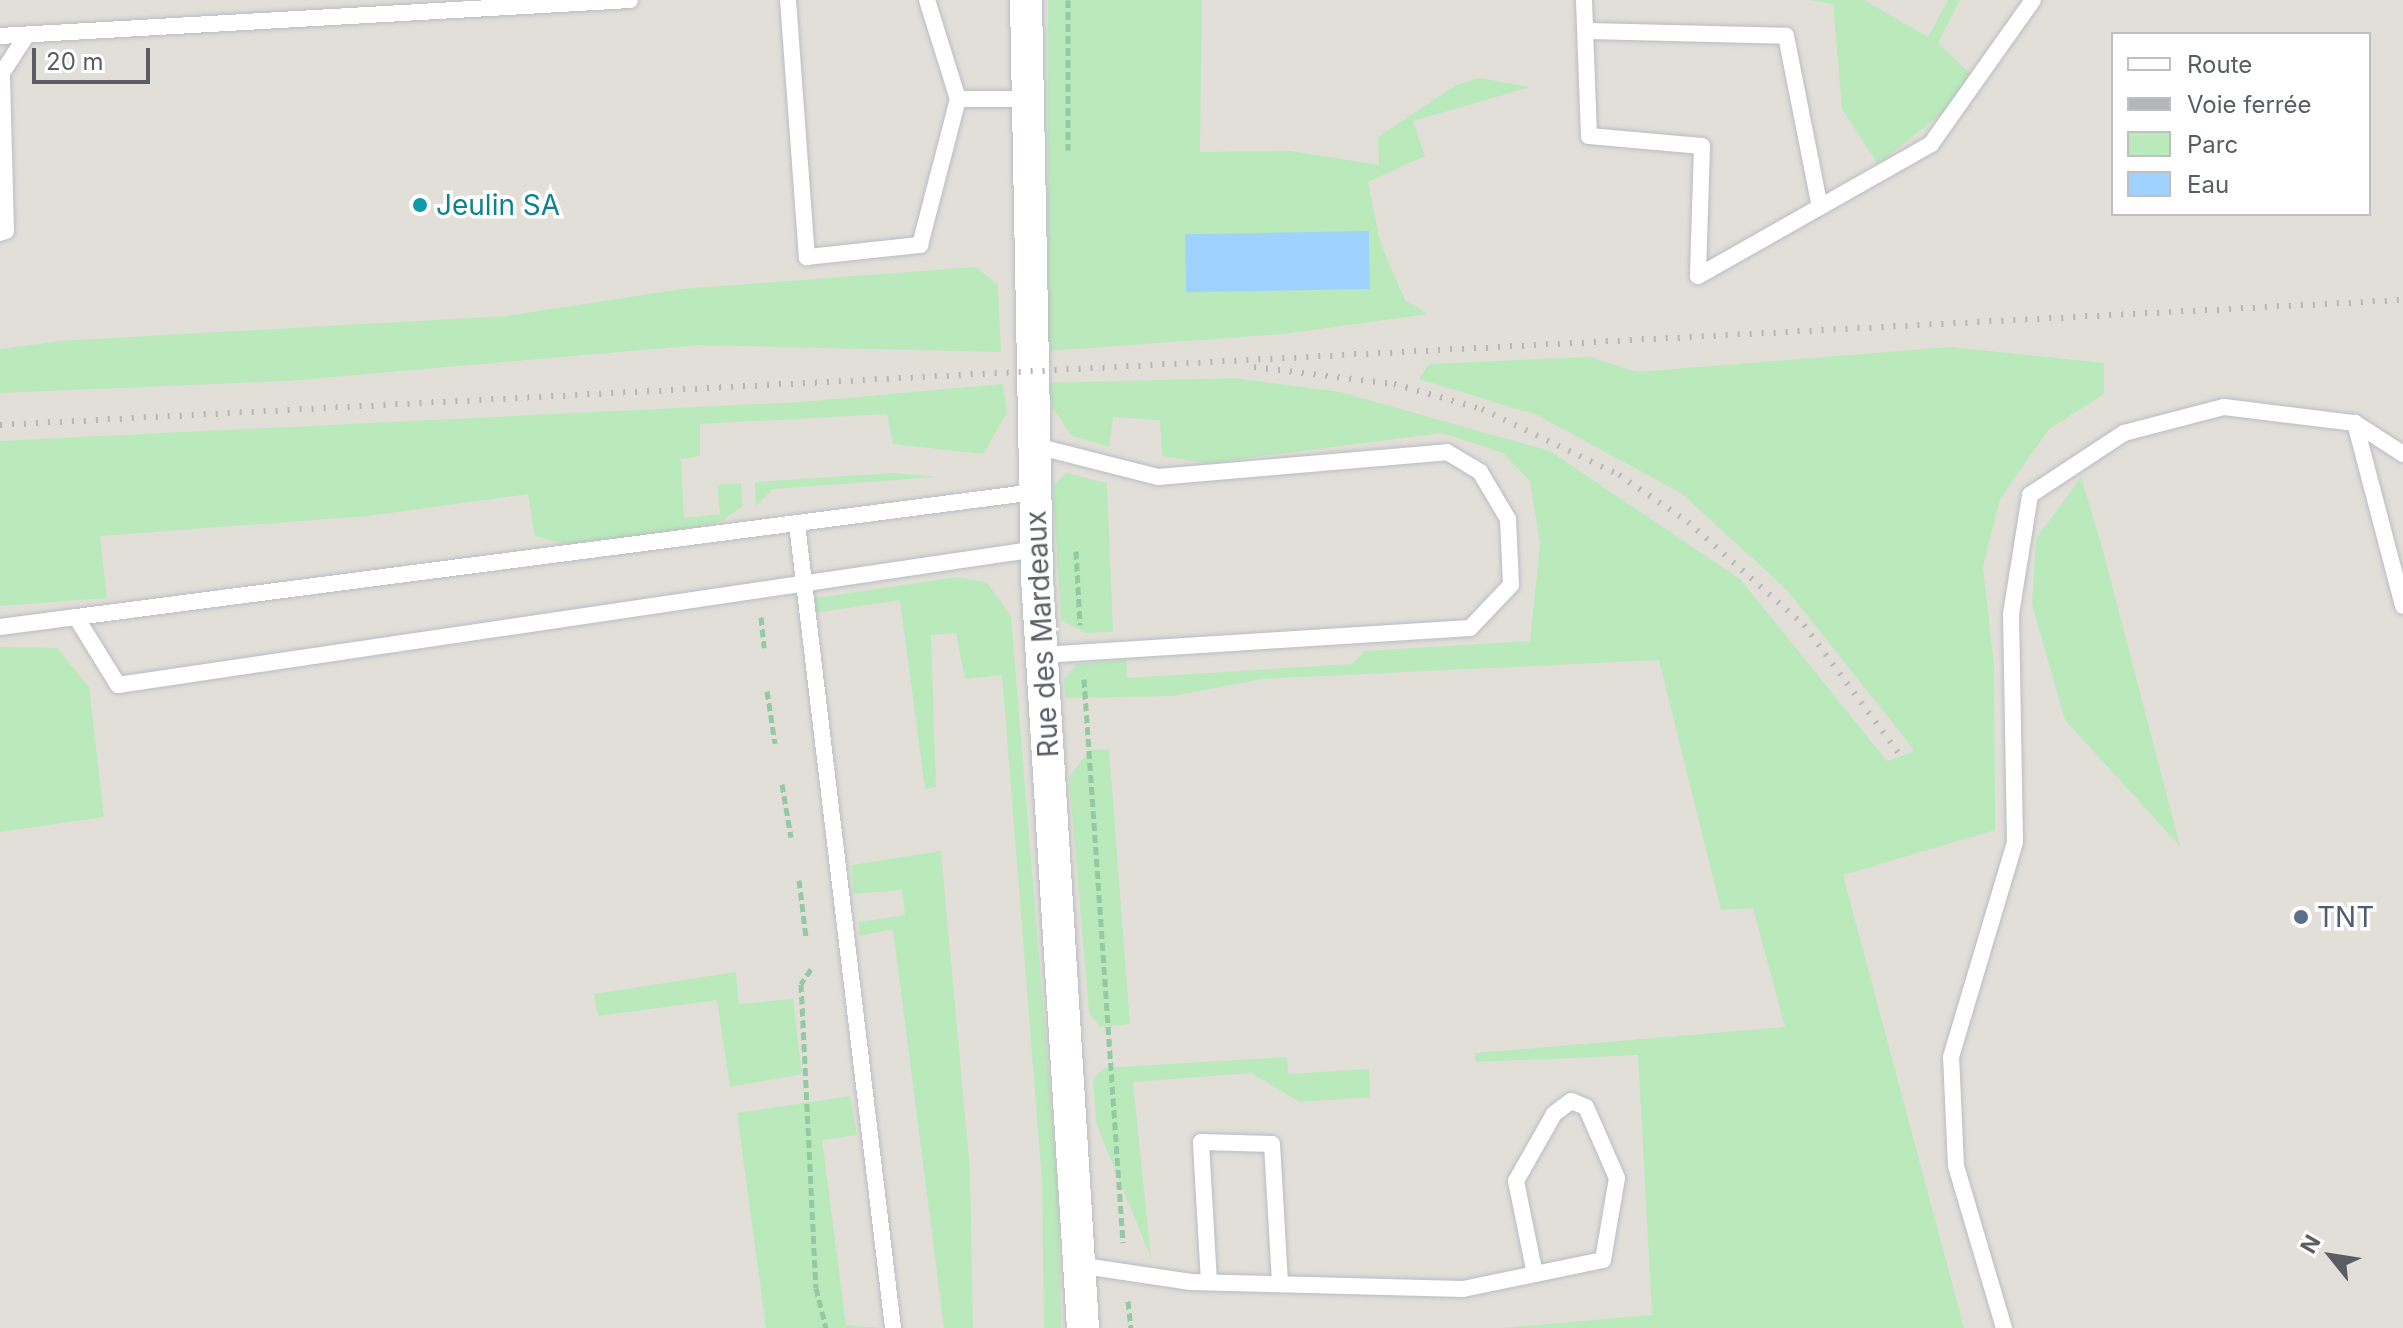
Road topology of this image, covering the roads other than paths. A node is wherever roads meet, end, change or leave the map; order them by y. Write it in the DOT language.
graph roads {
  1 [pos="630,0"];
  2 [pos="788,0"];
  3 [pos="927,0"];
  4 [pos="1026,0"];
  5 [pos="1584,0"];
  6 [pos="2033,0"];
  7 [pos="1586,31"];
  8 [pos="0,36"];
  9 [pos="26,36"];
  10 [pos="958,99"];
  11 [pos="1026,99"];
  12 [pos="1820,207"];
  13 [pos="0,233"];
  14 [pos="2355,423"];
  15 [pos="1032,445"];
  16 [pos="2403,454"];
  17 [pos="1035,492"];
  18 [pos="797,524"];
  19 [pos="1037,549"];
  20 [pos="803,583"];
  21 [pos="2403,606"];
  22 [pos="76,617"];
  23 [pos="0,627"];
  24 [pos="1042,655"];
  25 [pos="1084,1266"];
  26 [pos="1535,1274"];
  27 [pos="1209,1282"];
  28 [pos="1280,1284"];
  29 [pos="893,1328"];
  30 [pos="1083,1328"];
  31 [pos="1095,1328"];
  32 [pos="2004,1328"];
  1 -- 9 [label="lane"];
  2 -- 10 [label="lane"];
  3 -- 10 [label="lane"];
  4 -- 11 [label="street, Rue des Mardeaux"];
  5 -- 7 [label="lane"];
  6 -- 12 [label="lane"];
  7 -- 12 [label="lane"];
  7 -- 12 [label="lane"];
  8 -- 9 [label="lane"];
  9 -- 13 [label="lane"];
  10 -- 11 [label="lane"];
  11 -- 15 [label="street, Rue des Mardeaux"];
  14 -- 16 [label="lane"];
  14 -- 21 [label="lane"];
  14 -- 32 [label="lane"];
  15 -- 17 [label="street, Rue des Mardeaux"];
  15 -- 24 [label="lane"];
  17 -- 18 [label="lane"];
  17 -- 19 [label="street, Rue des Mardeaux"];
  18 -- 20 [label="lane"];
  18 -- 22 [label="lane"];
  19 -- 20 [label="lane"];
  19 -- 24 [label="street, Rue des Mardeaux"];
  20 -- 22 [label="lane"];
  20 -- 29 [label="lane"];
  22 -- 23 [label="lane"];
  24 -- 25 [label="street, Rue des Mardeaux"];
  25 -- 27 [label="lane"];
  25 -- 30 [label="street, Rue des Mardeaux"];
  25 -- 31 [label="street, Rue des Mardeaux"];
  26 -- 26 [label="lane"];
  26 -- 28 [label="lane"];
  27 -- 28 [label="lane"];
  27 -- 28 [label="lane"];
}
